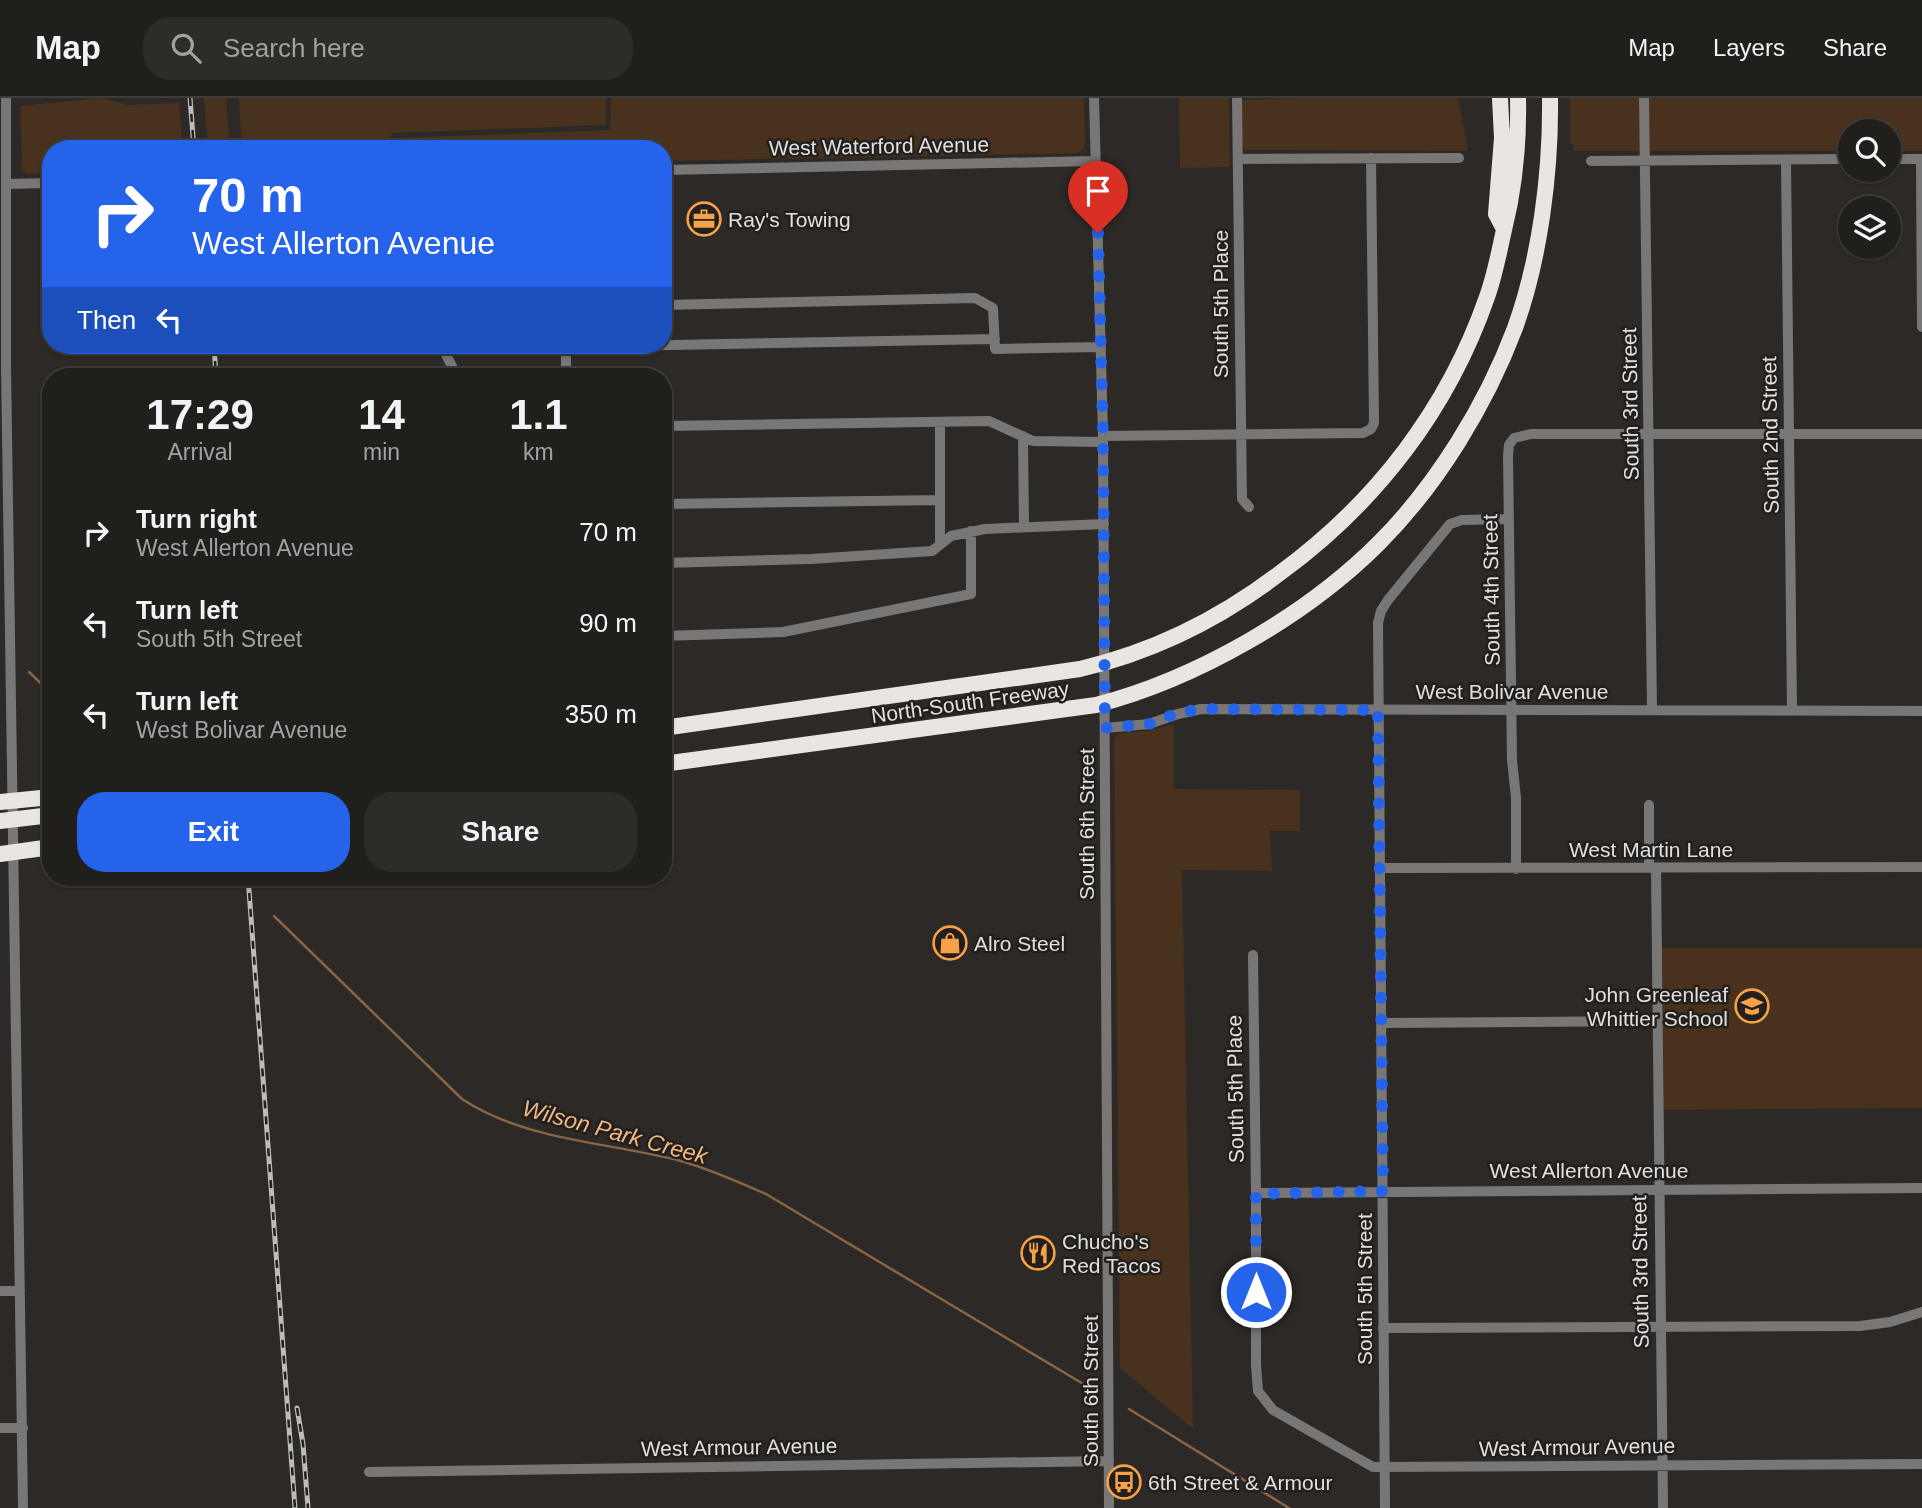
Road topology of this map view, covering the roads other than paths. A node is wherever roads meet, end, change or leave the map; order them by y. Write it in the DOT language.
graph roads {
  1 [pos="6,98"];
  2 [pos="1094,98"];
  3 [pos="1237,98"];
  4 [pos="1500,98"];
  5 [pos="1518,98"];
  6 [pos="1644,98"];
  7 [pos="1551,103"];
  8 [pos="1371,158"];
  9 [pos="1459,158"];
  10 [pos="1238,159"];
  11 [pos="1838,159"];
  12 [pos="1901,159"];
  13 [pos="1921,159"];
  14 [pos="1645,160"];
  15 [pos="1786,160"];
  16 [pos="1095,161"];
  17 [pos="1591,161"];
  18 [pos="672,170"];
  19 [pos="42,183"];
  20 [pos="6,184"];
  21 [pos="1504,229"];
  22 [pos="3,241"];
  23 [pos="672,305"];
  24 [pos="1922,327"];
  25 [pos="995,339"];
  26 [pos="672,344"];
  27 [pos="1101,347"];
  28 [pos="3,350"];
  29 [pos="940,422"];
  30 [pos="672,426"];
  31 [pos="1650,434"];
  32 [pos="1789,434"];
  33 [pos="1922,434"];
  34 [pos="1240,435"];
  35 [pos="1023,436"];
  36 [pos="1103,439"];
  37 [pos="940,500"];
  38 [pos="672,504"];
  39 [pos="1249,507"];
  40 [pos="1509,519"];
  41 [pos="1104,524"];
  42 [pos="1024,527"];
  43 [pos="971,531"];
  44 [pos="940,545"];
  45 [pos="672,563"];
  46 [pos="672,636"];
  47 [pos="1652,709"];
  48 [pos="1378,710"];
  49 [pos="1792,710"];
  50 [pos="1922,710"];
  51 [pos="1512,711"];
  52 [pos="672,726"];
  53 [pos="1105,728"];
  54 [pos="6,730"];
  55 [pos="6,744"];
  56 [pos="672,763"];
  57 [pos="42,798"];
  58 [pos="0,802"];
  59 [pos="1649,805"];
  60 [pos="42,816"];
  61 [pos="0,821"];
  62 [pos="42,848"];
  63 [pos="0,854"];
  64 [pos="1922,867"];
  65 [pos="1380,868"];
  66 [pos="1652,868"];
  67 [pos="1516,869"];
  68 [pos="14,895"];
  69 [pos="0,896"];
  70 [pos="1253,955"];
  71 [pos="1657,1021"];
  72 [pos="1382,1023"];
  73 [pos="1658,1188"];
  74 [pos="1922,1188"];
  75 [pos="1383,1191"];
  76 [pos="1256,1194"];
  77 [pos="0,1291"];
  78 [pos="20,1291"];
  79 [pos="1922,1312"];
  80 [pos="1661,1325"];
  81 [pos="1383,1328"];
  82 [pos="1258,1391"];
  83 [pos="0,1428"];
  84 [pos="23,1428"];
  85 [pos="1109,1461"];
  86 [pos="1922,1464"];
  87 [pos="1663,1466"];
  88 [pos="1385,1468"];
  89 [pos="369,1472"];
  90 [pos="23,1508"];
  91 [pos="1110,1508"];
  92 [pos="1385,1508"];
  93 [pos="1663,1508"];
  1 -- 20 [label="street"];
  2 -- 16 [label="street, South 6th Street"];
  3 -- 10 [label="street, South 5th Place"];
  4 -- 21 [label="highway"];
  5 -- 21 [label="highway, North-South Freeway"];
  6 -- 14 [label="street, South 3rd Street"];
  7 -- 56 [label="highway, North-South Freeway"];
  8 -- 9 [label="street"];
  8 -- 10 [label="street"];
  8 -- 34 [label="street"];
  10 -- 34 [label="street, South 5th Place"];
  11 -- 15 [label="street"];
  12 -- 13 [label="street"];
  13 -- 24 [label="street"];
  14 -- 15 [label="street"];
  14 -- 17 [label="street"];
  14 -- 31 [label="street, South 3rd Street"];
  15 -- 32 [label="street, South 2nd Street"];
  16 -- 18 [label="street, West Waterford Avenue"];
  16 -- 27 [label="street, South 6th Street"];
  19 -- 20 [label="street"];
  20 -- 22 [label="street"];
  21 -- 52 [label="highway, North-South Freeway"];
  22 -- 28 [label="street"];
  23 -- 25 [label="street"];
  25 -- 26 [label="street"];
  25 -- 27 [label="street"];
  27 -- 36 [label="street, South 6th Street"];
  28 -- 54 [label="street"];
  29 -- 30 [label="street"];
  29 -- 35 [label="street"];
  29 -- 37 [label="street"];
  31 -- 32 [label="street"];
  31 -- 40 [label="street, South 4th Street"];
  31 -- 47 [label="street, South 3rd Street"];
  32 -- 33 [label="street"];
  32 -- 49 [label="street, South 2nd Street"];
  34 -- 36 [label="street"];
  34 -- 39 [label="street, South 5th Place"];
  35 -- 36 [label="street"];
  35 -- 42 [label="street"];
  36 -- 41 [label="street, South 6th Street"];
  37 -- 38 [label="street"];
  37 -- 44 [label="street"];
  40 -- 48 [label="street, South 5th Street"];
  40 -- 51 [label="street, South 4th Street"];
  41 -- 42 [label="street"];
  41 -- 53 [label="street, South 6th Street"];
  42 -- 43 [label="street"];
  43 -- 44 [label="street"];
  43 -- 46 [label="street"];
  44 -- 45 [label="street"];
  47 -- 49 [label="street, West Bolivar Avenue"];
  47 -- 51 [label="street, West Bolivar Avenue"];
  48 -- 51 [label="street, West Bolivar Avenue"];
  48 -- 53 [label="street, West Bolivar Avenue"];
  48 -- 65 [label="street, South 5th Street"];
  49 -- 50 [label="street, West Bolivar Avenue"];
  51 -- 67 [label="street, South 4th Street"];
  53 -- 85 [label="street, South 6th Street"];
  54 -- 55 [label="street"];
  55 -- 68 [label="street"];
  57 -- 58 [label="highway"];
  59 -- 66 [label="street, South 3rd Street"];
  60 -- 61 [label="highway"];
  62 -- 63 [label="highway"];
  64 -- 66 [label="street, West Martin Lane"];
  65 -- 67 [label="street, West Martin Lane"];
  65 -- 72 [label="street, South 5th Street"];
  66 -- 67 [label="street, West Martin Lane"];
  66 -- 71 [label="street, South 3rd Street"];
  68 -- 69 [label="street"];
  68 -- 78 [label="street"];
  70 -- 76 [label="street, South 5th Place"];
  71 -- 72 [label="street"];
  71 -- 73 [label="street, South 3rd Street"];
  72 -- 75 [label="street, South 5th Street"];
  73 -- 74 [label="street, West Allerton Avenue"];
  73 -- 75 [label="street, West Allerton Avenue"];
  73 -- 80 [label="street, South 3rd Street"];
  75 -- 76 [label="street, West Allerton Avenue"];
  75 -- 81 [label="street, South 5th Street"];
  76 -- 82 [label="street, South 5th Place"];
  77 -- 78 [label="street"];
  78 -- 84 [label="street"];
  79 -- 80 [label="street"];
  80 -- 81 [label="street"];
  80 -- 87 [label="street, South 3rd Street"];
  81 -- 88 [label="street, South 5th Street"];
  82 -- 88 [label="street, West Armour Avenue"];
  83 -- 84 [label="street"];
  84 -- 90 [label="street"];
  85 -- 89 [label="street, West Armour Avenue"];
  85 -- 91 [label="street, South 6th Street"];
  86 -- 87 [label="street, West Armour Avenue"];
  87 -- 88 [label="street, West Armour Avenue"];
  87 -- 93 [label="street, South 3rd Street"];
  88 -- 92 [label="street, South 5th Street"];
}
